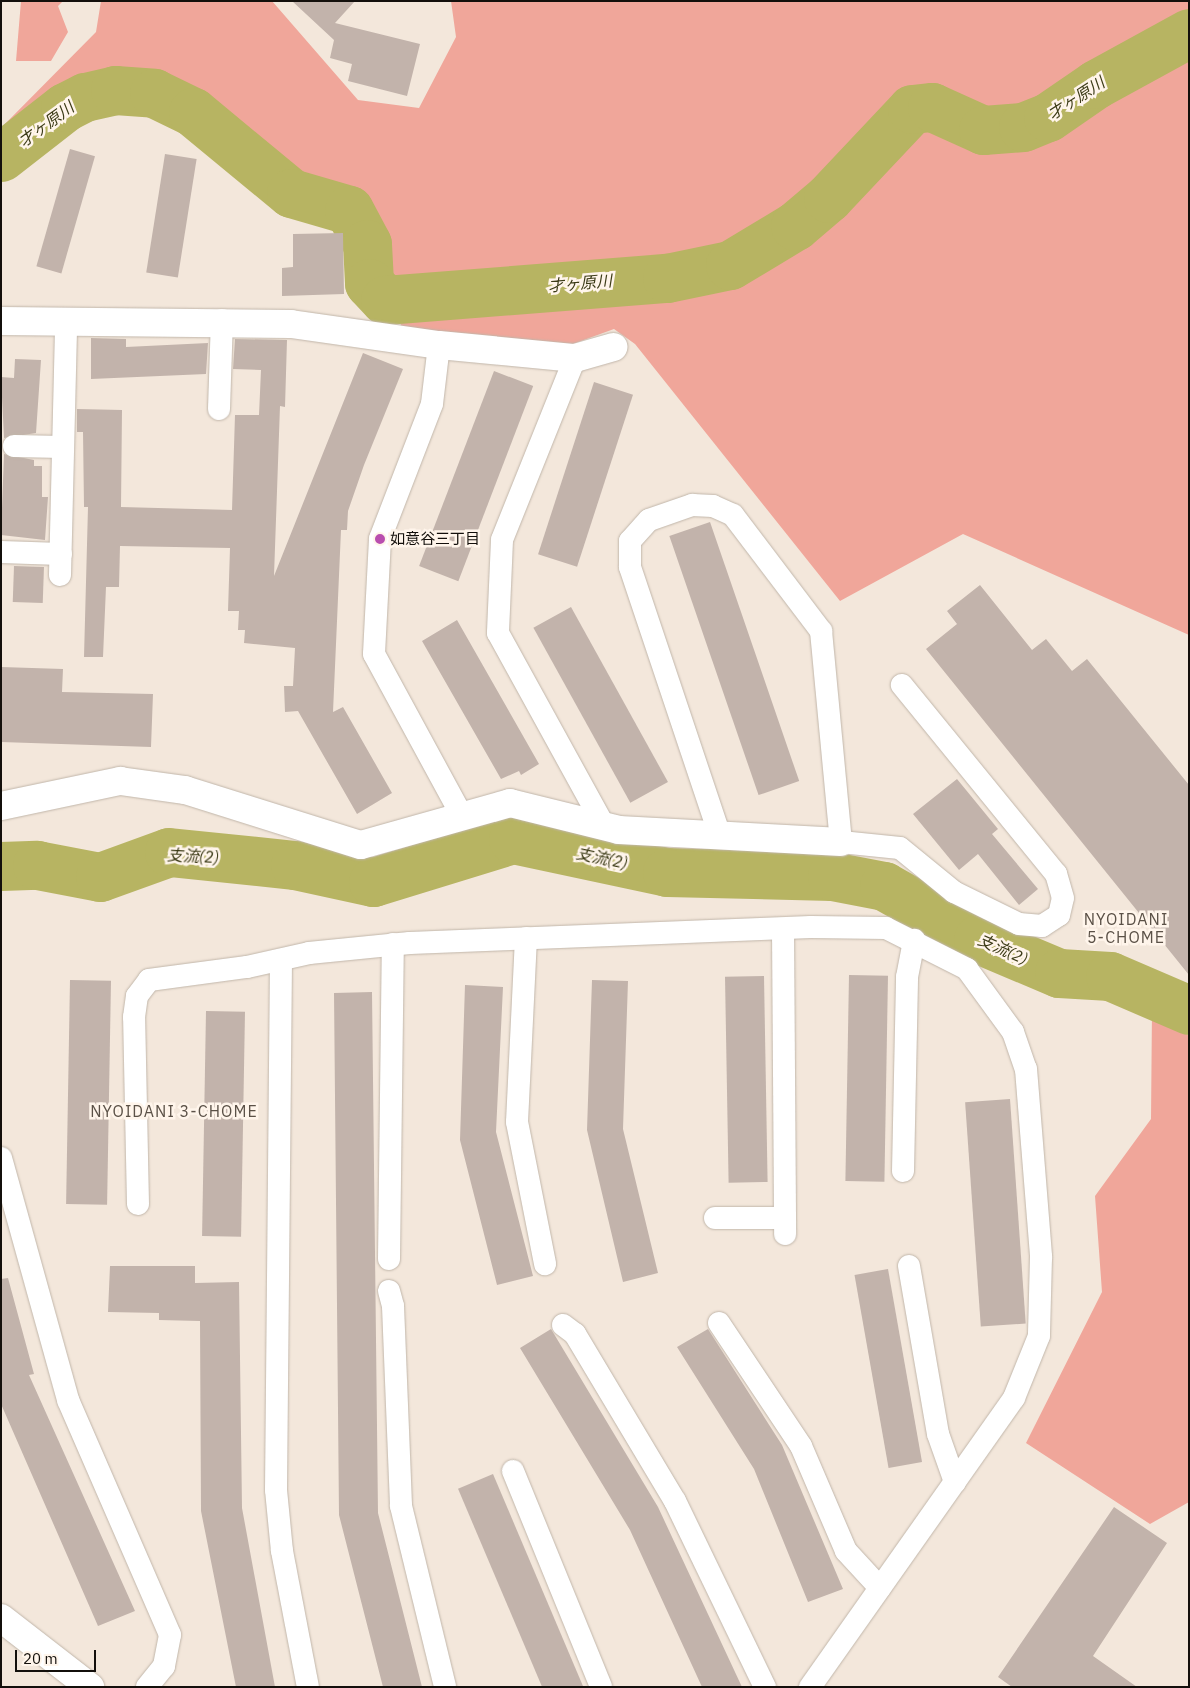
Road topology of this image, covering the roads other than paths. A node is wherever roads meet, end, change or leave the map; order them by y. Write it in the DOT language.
graph roads {
  1 [pos="222,320"];
  2 [pos="1,321"];
  3 [pos="66,323"];
  4 [pos="439,345"];
  5 [pos="613,347"];
  6 [pos="575,358"];
  7 [pos="219,410"];
  8 [pos="14,446"];
  9 [pos="63,447"];
  10 [pos="1,552"];
  11 [pos="902,684"];
  12 [pos="1,806"];
  13 [pos="463,818"];
  14 [pos="605,828"];
  15 [pos="720,836"];
  16 [pos="841,842"];
  17 [pos="783,929"];
  18 [pos="526,938"];
  19 [pos="914,940"];
  20 [pos="393,944"];
  21 [pos="281,960"];
  22 [pos="1,1158"];
  23 [pos="903,1171"];
  24 [pos="138,1204"];
  25 [pos="715,1218"];
  26 [pos="389,1259"];
  27 [pos="545,1264"];
  28 [pos="909,1266"];
  29 [pos="389,1292"];
  30 [pos="719,1323"];
  31 [pos="563,1325"];
  32 [pos="513,1471"];
  33 [pos="955,1482"];
  34 [pos="880,1588"];
  35 [pos="1,1618"];
  36 [pos="90,1687"];
  37 [pos="147,1687"];
  38 [pos="308,1687"];
  39 [pos="445,1687"];
  40 [pos="601,1687"];
  41 [pos="765,1687"];
  42 [pos="810,1687"];
  1 -- 3 [label="street"];
  1 -- 4 [label="street"];
  1 -- 7 [label="street"];
  2 -- 3 [label="street"];
  3 -- 9 [label="street"];
  4 -- 6 [label="street"];
  4 -- 13 [label="street"];
  5 -- 6 [label="street"];
  6 -- 14 [label="street"];
  8 -- 9 [label="street"];
  9 -- 10 [label="street"];
  11 -- 16 [label="street"];
  12 -- 13 [label="street"];
  13 -- 14 [label="street"];
  14 -- 15 [label="street"];
  15 -- 16 [label="street"];
  15 -- 16 [label="street"];
  17 -- 18 [label="street"];
  17 -- 19 [label="street"];
  17 -- 25 [label="street"];
  18 -- 20 [label="street"];
  18 -- 27 [label="street"];
  19 -- 23 [label="street"];
  19 -- 33 [label="street"];
  20 -- 21 [label="street"];
  20 -- 26 [label="street"];
  21 -- 24 [label="street"];
  21 -- 38 [label="street"];
  22 -- 37 [label="street"];
  28 -- 33 [label="street"];
  29 -- 39 [label="street"];
  30 -- 34 [label="street"];
  31 -- 41 [label="street"];
  32 -- 40 [label="street"];
  33 -- 34 [label="street"];
  34 -- 42 [label="street"];
  35 -- 36 [label="street"];
}
